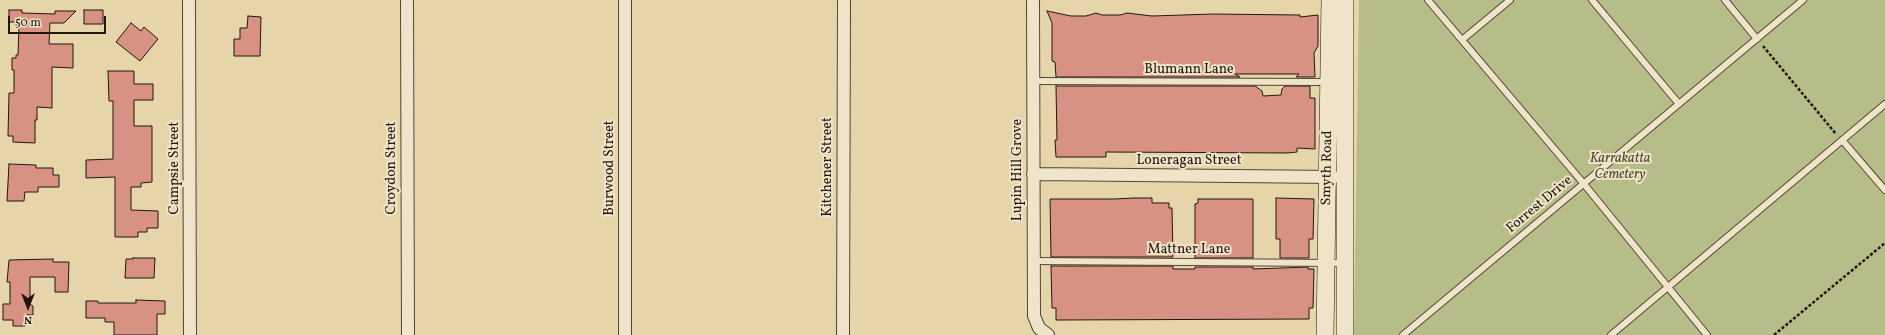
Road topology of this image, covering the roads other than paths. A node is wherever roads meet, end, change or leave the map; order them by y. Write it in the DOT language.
graph roads {
  1 [pos="190,0"];
  2 [pos="407,0"];
  3 [pos="625,0"];
  4 [pos="844,0"];
  5 [pos="1032,0"];
  6 [pos="1330,0"];
  7 [pos="1345,0"];
  8 [pos="1428,0"];
  9 [pos="1510,0"];
  10 [pos="1592,0"];
  11 [pos="1725,0"];
  12 [pos="1804,0"];
  13 [pos="1757,39"];
  14 [pos="1462,40"];
  15 [pos="1032,81"];
  16 [pos="1337,82"];
  17 [pos="1679,104"];
  18 [pos="1885,104"];
  19 [pos="1842,140"];
  20 [pos="1033,174"];
  21 [pos="1328,177"];
  22 [pos="1345,177"];
  23 [pos="1584,184"];
  24 [pos="1885,190"];
  25 [pos="1033,261"];
  26 [pos="1326,263"];
  27 [pos="1345,263"];
  28 [pos="1668,288"];
  29 [pos="1411,333"];
  30 [pos="190,335"];
  31 [pos="408,335"];
  32 [pos="625,335"];
  33 [pos="843,335"];
  34 [pos="1048,335"];
  35 [pos="1325,335"];
  36 [pos="1345,335"];
  37 [pos="1403,335"];
  38 [pos="1610,335"];
  39 [pos="1707,335"];
  1 -- 30 [label="street, Campsie Street"];
  2 -- 31 [label="street, Croydon Street"];
  3 -- 32 [label="street, Burwood Street"];
  4 -- 33 [label="street, Kitchener Street"];
  5 -- 15 [label="street, Lupin Hill Grove"];
  6 -- 16 [label="main road, Smyth Road"];
  7 -- 16 [label="main road, Smyth Road"];
  8 -- 14 [label="lane"];
  9 -- 14 [label="lane"];
  10 -- 17 [label="lane"];
  11 -- 13 [label="lane"];
  12 -- 13 [label="lane, Forrest Drive"];
  13 -- 17 [label="lane, Forrest Drive"];
  14 -- 23 [label="lane"];
  15 -- 16 [label="lane, Blumann Lane"];
  15 -- 20 [label="street, Lupin Hill Grove"];
  16 -- 21 [label="main road, Smyth Road"];
  16 -- 22 [label="main road, Smyth Road"];
  17 -- 23 [label="lane, Forrest Drive"];
  18 -- 19 [label="lane"];
  19 -- 24 [label="lane"];
  19 -- 28 [label="lane"];
  20 -- 21 [label="street, Loneragan Street"];
  20 -- 25 [label="street, Lupin Hill Grove"];
  21 -- 22 [label="street, Loneragan Street"];
  21 -- 26 [label="main road, Smyth Road"];
  22 -- 27 [label="main road, Smyth Road"];
  23 -- 28 [label="lane"];
  23 -- 29 [label="lane, Forrest Drive"];
  25 -- 26 [label="lane, Mattner Lane"];
  25 -- 34 [label="street, Lupin Hill Grove"];
  26 -- 27 [label="lane, Mattner Lane"];
  26 -- 35 [label="main road, Smyth Road"];
  27 -- 36 [label="main road, Smyth Road"];
  28 -- 38 [label="lane"];
  28 -- 39 [label="lane"];
  29 -- 37 [label="lane, Forrest Drive"];
}
